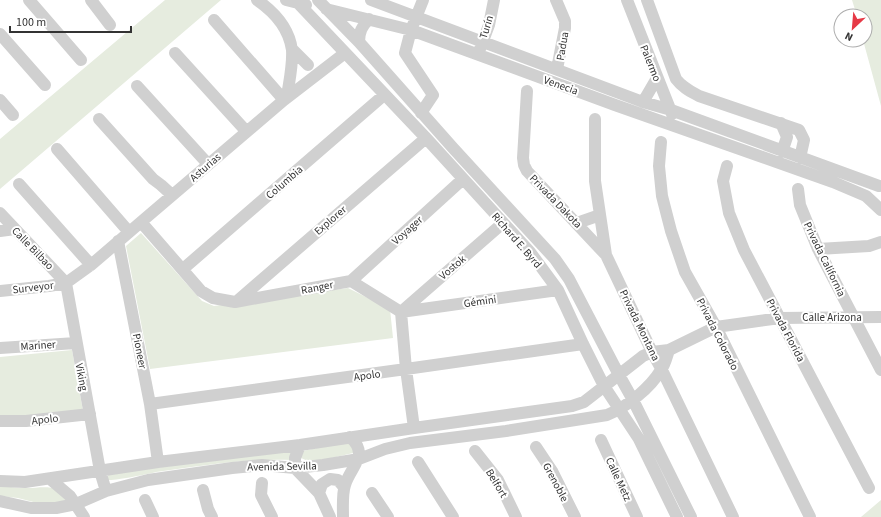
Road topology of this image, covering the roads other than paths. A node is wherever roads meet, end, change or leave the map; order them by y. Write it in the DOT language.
graph roads {
  1 [pos="29,0"];
  2 [pos="91,0"];
  3 [pos="256,0"];
  4 [pos="318,0"];
  5 [pos="371,0"];
  6 [pos="423,0"];
  7 [pos="494,0"];
  8 [pos="556,0"];
  9 [pos="627,0"];
  10 [pos="647,0"];
  11 [pos="658,0"];
  12 [pos="291,1"];
  13 [pos="327,9"];
  14 [pos="653,15"];
  15 [pos="417,17"];
  16 [pos="369,19"];
  17 [pos="214,20"];
  18 [pos="110,25"];
  19 [pos="411,30"];
  20 [pos="0,34"];
  21 [pos="359,42"];
  22 [pos="482,42"];
  23 [pos="292,49"];
  24 [pos="175,53"];
  25 [pos="346,53"];
  26 [pos="478,54"];
  27 [pos="80,60"];
  28 [pos="308,65"];
  29 [pos="557,69"];
  30 [pos="657,78"];
  31 [pos="45,85"];
  32 [pos="137,86"];
  33 [pos="527,91"];
  34 [pos="384,95"];
  35 [pos="285,98"];
  36 [pos="0,100"];
  37 [pos="643,102"];
  38 [pos="671,110"];
  39 [pos="421,113"];
  40 [pos="13,115"];
  41 [pos="99,119"];
  42 [pos="595,119"];
  43 [pos="781,123"];
  44 [pos="676,126"];
  45 [pos="246,132"];
  46 [pos="426,138"];
  47 [pos="661,142"];
  48 [pos="57,149"];
  49 [pos="782,152"];
  50 [pos="800,158"];
  51 [pos="208,164"];
  52 [pos="726,166"];
  53 [pos="835,176"];
  54 [pos="153,179"];
  55 [pos="463,179"];
  56 [pos="20,184"];
  57 [pos="879,186"];
  58 [pos="798,189"];
  59 [pos="172,195"];
  60 [pos="162,204"];
  61 [pos="881,210"];
  62 [pos="0,213"];
  63 [pos="600,215"];
  64 [pos="142,222"];
  65 [pos="503,223"];
  66 [pos="577,223"];
  67 [pos="15,229"];
  68 [pos="0,231"];
  69 [pos="129,232"];
  70 [pos="118,241"];
  71 [pos="881,242"];
  72 [pos="818,249"];
  73 [pos="606,255"];
  74 [pos="91,264"];
  75 [pos="183,269"];
  76 [pos="351,280"];
  77 [pos="66,283"];
  78 [pos="558,290"];
  79 [pos="0,291"];
  80 [pos="235,302"];
  81 [pos="401,312"];
  82 [pos="854,317"];
  83 [pos="881,317"];
  84 [pos="780,318"];
  85 [pos="716,327"];
  86 [pos="76,343"];
  87 [pos="582,344"];
  88 [pos="0,348"];
  89 [pos="669,350"];
  90 [pos="652,352"];
  91 [pos="406,369"];
  92 [pos="662,370"];
  93 [pos="881,370"];
  94 [pos="619,375"];
  95 [pos="604,386"];
  96 [pos="633,400"];
  97 [pos="150,404"];
  98 [pos="620,410"];
  99 [pos="90,414"];
  100 [pos="0,421"];
  101 [pos="414,428"];
  102 [pos="350,437"];
  103 [pos="601,440"];
  104 [pos="300,445"];
  105 [pos="536,447"];
  106 [pos="475,451"];
  107 [pos="359,458"];
  108 [pos="158,462"];
  109 [pos="418,462"];
  110 [pos="295,468"];
  111 [pos="100,470"];
  112 [pos="50,479"];
  113 [pos="0,481"];
  114 [pos="262,483"];
  115 [pos="344,487"];
  116 [pos="869,488"];
  117 [pos="203,490"];
  118 [pos="106,491"];
  119 [pos="372,493"];
  120 [pos="319,494"];
  121 [pos="145,500"];
  122 [pos="0,501"];
  123 [pos="76,504"];
  124 [pos="31,508"];
  125 [pos="46,517"];
  126 [pos="84,517"];
  127 [pos="153,517"];
  128 [pos="212,517"];
  129 [pos="272,517"];
  130 [pos="330,517"];
  131 [pos="343,517"];
  132 [pos="388,517"];
  133 [pos="453,517"];
  134 [pos="516,517"];
  135 [pos="575,517"];
  136 [pos="637,517"];
  137 [pos="677,517"];
  138 [pos="691,517"];
  139 [pos="733,517"];
  140 [pos="810,517"];
  1 -- 27 [label="street"];
  2 -- 18 [label="street"];
  3 -- 23 [label="street"];
  4 -- 13 [label="street, Richard E. Byrd"];
  5 -- 15 [label="street, Venecia"];
  6 -- 15 [label="street"];
  7 -- 22 [label="street, Turín"];
  8 -- 29 [label="street, Padua"];
  9 -- 30 [label="street, Palermo"];
  10 -- 14 [label="street"];
  11 -- 14 [label="street"];
  12 -- 13 [label="street, Venecia"];
  12 -- 25 [label="street, Richard E. Byrd"];
  13 -- 16 [label="street, Venecia"];
  13 -- 21 [label="street, Richard E. Byrd"];
  14 -- 43 [label="street"];
  15 -- 19 [label="street"];
  15 -- 22 [label="street, Venecia"];
  16 -- 19 [label="street, Venecia"];
  16 -- 21 [label="street"];
  17 -- 35 [label="street"];
  19 -- 26 [label="street, Venecia"];
  19 -- 39 [label="street"];
  20 -- 31 [label="street"];
  21 -- 39 [label="street, Richard E. Byrd"];
  22 -- 26 [label="street, Turín"];
  22 -- 29 [label="street, Venecia"];
  23 -- 28 [label="street"];
  23 -- 35 [label="street"];
  24 -- 45 [label="street"];
  25 -- 34 [label="street, Richard E. Byrd"];
  25 -- 35 [label="street, Asturias"];
  26 -- 44 [label="street, Venecia"];
  29 -- 37 [label="street, Venecia"];
  30 -- 37 [label="street"];
  30 -- 38 [label="street, Palermo"];
  32 -- 51 [label="street"];
  33 -- 66 [label="street, Privada Dakota"];
  34 -- 46 [label="street, Richard E. Byrd"];
  34 -- 75 [label="street, Columbia"];
  35 -- 45 [label="street, Asturias"];
  36 -- 40 [label="street"];
  37 -- 38 [label="street, Venecia"];
  38 -- 44 [label="street, Palermo"];
  38 -- 49 [label="street, Venecia"];
  39 -- 94 [label="street, Richard E. Byrd"];
  41 -- 54 [label="street"];
  42 -- 63 [label="street, Privada Montana"];
  43 -- 49 [label="street"];
  43 -- 50 [label="street"];
  44 -- 53 [label="street, Venecia"];
  45 -- 51 [label="street, Asturias"];
  46 -- 55 [label="street, Richard E. Byrd"];
  46 -- 80 [label="street, Explorer"];
  47 -- 85 [label="street, Privada Colorado"];
  48 -- 69 [label="street"];
  49 -- 50 [label="street, Venecia"];
  50 -- 53 [label="street, Venecia"];
  51 -- 59 [label="street, Asturias"];
  52 -- 84 [label="street, Privada Florida"];
  53 -- 57 [label="street"];
  53 -- 61 [label="street"];
  54 -- 59 [label="street"];
  54 -- 60 [label="street"];
  55 -- 65 [label="street, Richard E. Byrd"];
  55 -- 76 [label="street, Voyager"];
  56 -- 74 [label="street"];
  58 -- 72 [label="street, Privada California"];
  59 -- 60 [label="street, Asturias"];
  60 -- 64 [label="street, Asturias"];
  62 -- 67 [label="street, Calle Bilbao"];
  63 -- 66 [label="street"];
  63 -- 73 [label="street, Privada Montana"];
  64 -- 69 [label="street, Asturias"];
  64 -- 75 [label="street, Ranger"];
  65 -- 78 [label="street, Richard E. Byrd"];
  65 -- 81 [label="street, Vostok"];
  66 -- 73 [label="street, Privada Dakota"];
  67 -- 68 [label="street"];
  67 -- 77 [label="street, Calle Bilbao"];
  69 -- 70 [label="street, Asturias"];
  70 -- 74 [label="street, Asturias"];
  70 -- 97 [label="street, Pioneer"];
  71 -- 72 [label="street"];
  72 -- 82 [label="street, Privada California"];
  73 -- 90 [label="street, Privada Montana"];
  74 -- 77 [label="street, Asturias"];
  75 -- 80 [label="street, Ranger"];
  76 -- 80 [label="street, Ranger"];
  76 -- 81 [label="street"];
  77 -- 79 [label="street, Surveyor"];
  77 -- 86 [label="street, Viking"];
  78 -- 81 [label="street, Gémini"];
  78 -- 87 [label="street, Richard E. Byrd"];
  81 -- 91 [label="street"];
  82 -- 83 [label="street, Calle Arizona"];
  82 -- 84 [label="street, Calle Arizona"];
  82 -- 93 [label="street, Privada California"];
  84 -- 85 [label="street, Calle Arizona"];
  84 -- 116 [label="street, Privada Florida"];
  85 -- 89 [label="street, Calle Arizona"];
  85 -- 140 [label="street, Privada Colorado"];
  86 -- 88 [label="street, Mariner"];
  86 -- 99 [label="street, Viking"];
  87 -- 91 [label="street, Apolo"];
  87 -- 95 [label="street, Richard E. Byrd"];
  89 -- 90 [label="street, Calle Arizona"];
  89 -- 92 [label="street"];
  90 -- 92 [label="street, Privada Montana"];
  90 -- 94 [label="street, Calle Arizona"];
  91 -- 97 [label="street, Apolo"];
  91 -- 101 [label="street"];
  92 -- 96 [label="street"];
  92 -- 139 [label="street, Privada Montana"];
  94 -- 95 [label="street, Avenida Sevilla"];
  94 -- 96 [label="street, Richard E. Byrd"];
  95 -- 98 [label="street, Richard E. Byrd"];
  95 -- 101 [label="street, Avenida Sevilla"];
  96 -- 98 [label="street, Avenida Sevilla"];
  96 -- 138 [label="street, Richard E. Byrd"];
  97 -- 108 [label="street, Pioneer"];
  98 -- 107 [label="street, Avenida Sevilla"];
  98 -- 137 [label="street, Richard E. Byrd"];
  99 -- 100 [label="street, Apolo"];
  99 -- 111 [label="street, Viking"];
  101 -- 102 [label="street, Avenida Sevilla"];
  102 -- 104 [label="street, Avenida Sevilla"];
  102 -- 107 [label="street"];
  103 -- 136 [label="street, Calle Metz"];
  104 -- 108 [label="street, Avenida Sevilla"];
  104 -- 110 [label="street"];
  105 -- 135 [label="street, Grenoble"];
  106 -- 134 [label="street, Belfort"];
  107 -- 110 [label="street, Avenida Sevilla"];
  107 -- 115 [label="street"];
  108 -- 111 [label="street, Avenida Sevilla"];
  109 -- 133 [label="street"];
  110 -- 118 [label="street, Avenida Sevilla"];
  110 -- 120 [label="street"];
  111 -- 112 [label="street, Avenida Sevilla"];
  111 -- 118 [label="street, Viking"];
  112 -- 113 [label="street, Avenida Sevilla"];
  112 -- 123 [label="street"];
  114 -- 129 [label="street"];
  115 -- 120 [label="street"];
  115 -- 131 [label="street"];
  117 -- 128 [label="street"];
  118 -- 123 [label="street, Avenida Sevilla"];
  119 -- 132 [label="street"];
  120 -- 130 [label="street"];
  121 -- 127 [label="street"];
  122 -- 124 [label="street, Avenida Sevilla"];
  123 -- 124 [label="street, Avenida Sevilla"];
  123 -- 126 [label="street"];
  124 -- 125 [label="street"];
}
